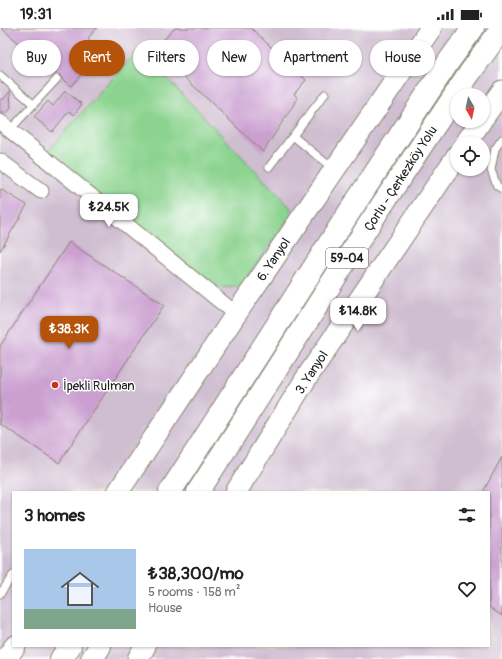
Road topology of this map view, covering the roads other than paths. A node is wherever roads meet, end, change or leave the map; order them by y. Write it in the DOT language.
graph roads {
  1 [pos="431,28"];
  2 [pos="473,28"];
  3 [pos="502,28"];
  4 [pos="0,75"];
  5 [pos="57,79"];
  6 [pos="502,91"];
  7 [pos="325,94"];
  8 [pos="33,104"];
  9 [pos="490,108"];
  10 [pos="5,126"];
  11 [pos="293,136"];
  12 [pos="502,139"];
  13 [pos="0,161"];
  14 [pos="450,166"];
  15 [pos="269,167"];
  16 [pos="334,170"];
  17 [pos="502,189"];
  18 [pos="41,191"];
  19 [pos="236,314"];
  20 [pos="119,491"];
  21 [pos="171,491"];
  22 [pos="199,491"];
  23 [pos="237,491"];
  24 [pos="12,576"];
  25 [pos="0,594"];
  26 [pos="14,647"];
  27 [pos="69,647"];
  28 [pos="99,647"];
  29 [pos="144,647"];
  30 [pos="6,659"];
  31 [pos="61,659"];
  32 [pos="92,659"];
  33 [pos="138,659"];
  1 -- 16 [label="main road, 6. Yanyol"];
  2 -- 21 [label="main road, Çorlu - Çerkezköy Yolu / 59-04"];
  3 -- 22 [label="main road, Çorlu - Çerkezköy Yolu / 59-04"];
  4 -- 8 [label="lane"];
  5 -- 8 [label="lane"];
  6 -- 9 [label="main road"];
  7 -- 11 [label="lane"];
  8 -- 10 [label="lane"];
  10 -- 19 [label="street"];
  11 -- 15 [label="lane"];
  11 -- 16 [label="lane"];
  12 -- 17 [label="lane"];
  13 -- 18 [label="street"];
  14 -- 23 [label="main road, 3. Yanyol"];
  16 -- 19 [label="main road, 6. Yanyol"];
  19 -- 20 [label="main road, 6. Yanyol"];
  24 -- 25 [label="lane"];
  26 -- 30 [label="main road"];
  27 -- 31 [label="main road"];
  28 -- 32 [label="main road"];
  29 -- 33 [label="main road"];
}
